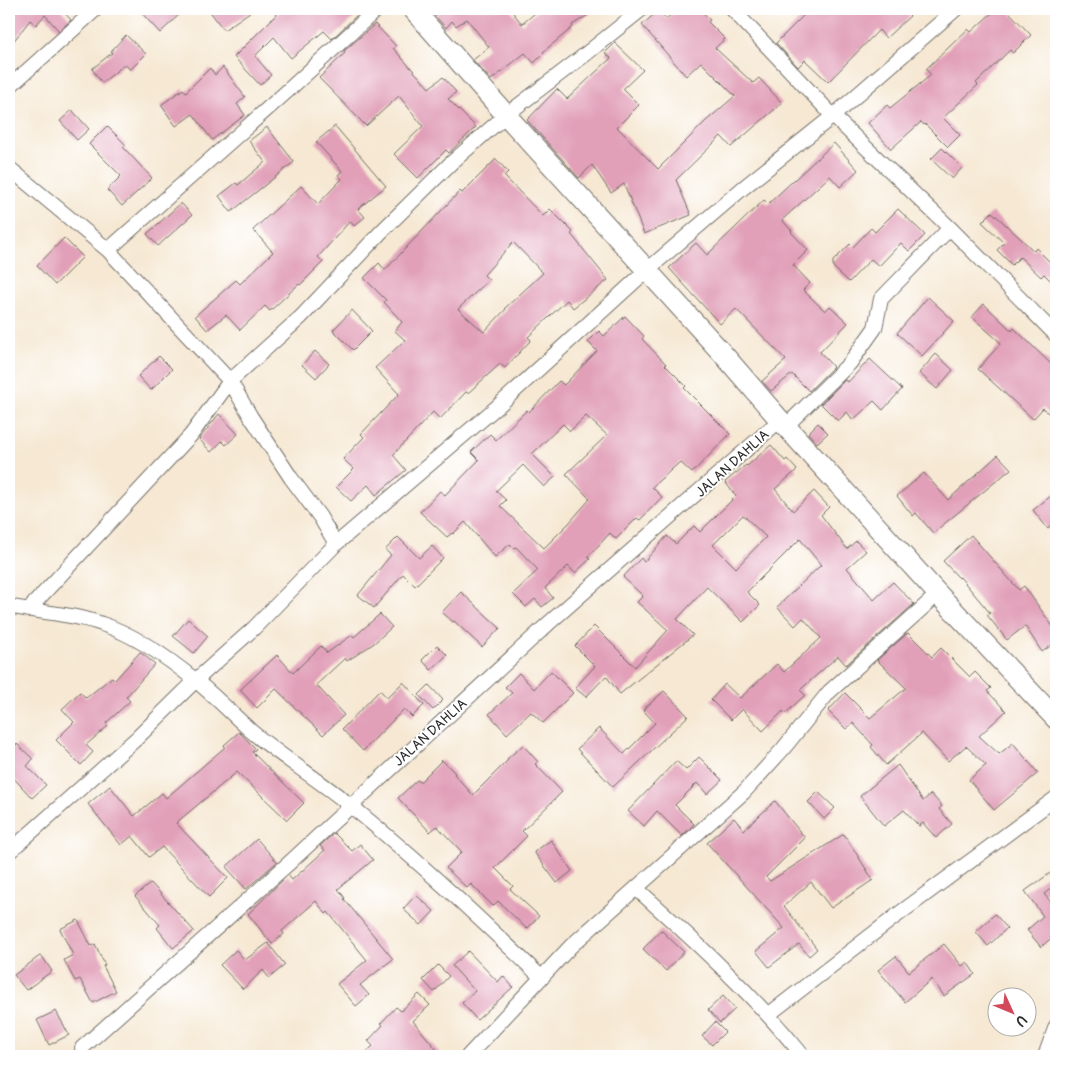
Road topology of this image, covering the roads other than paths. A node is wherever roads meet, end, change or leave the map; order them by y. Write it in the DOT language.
graph roads {
  1 [pos="96,9"];
  2 [pos="377,9"];
  3 [pos="412,9"];
  4 [pos="642,9"];
  5 [pos="732,9"];
  6 [pos="956,9"];
  7 [pos="9,87"];
  8 [pos="506,115"];
  9 [pos="833,116"];
  10 [pos="9,168"];
  11 [pos="950,228"];
  12 [pos="108,250"];
  13 [pos="646,271"];
  14 [pos="1056,335"];
  15 [pos="230,381"];
  16 [pos="783,423"];
  17 [pos="336,544"];
  18 [pos="938,594"];
  19 [pos="9,606"];
  20 [pos="28,610"];
  21 [pos="196,680"];
  22 [pos="1056,719"];
  23 [pos="1056,798"];
  24 [pos="350,805"];
  25 [pos="9,852"];
  26 [pos="637,889"];
  27 [pos="542,978"];
  28 [pos="768,1015"];
  29 [pos="1056,1026"];
  30 [pos="82,1048"];
  31 [pos="468,1056"];
  32 [pos="803,1056"];
  33 [pos="1045,1056"];
  1 -- 7 [label="street"];
  2 -- 12 [label="street"];
  3 -- 8 [label="main road"];
  4 -- 8 [label="street"];
  5 -- 9 [label="street"];
  6 -- 9 [label="street"];
  8 -- 13 [label="main road"];
  8 -- 15 [label="street"];
  9 -- 11 [label="street"];
  9 -- 13 [label="street"];
  10 -- 12 [label="street"];
  11 -- 14 [label="street"];
  11 -- 16 [label="street, JALAN DAHLIA"];
  12 -- 15 [label="street"];
  13 -- 16 [label="main road"];
  13 -- 17 [label="street"];
  15 -- 17 [label="street"];
  15 -- 20 [label="street"];
  16 -- 18 [label="main road"];
  16 -- 24 [label="street, JALAN DAHLIA"];
  17 -- 21 [label="street"];
  18 -- 22 [label="main road"];
  18 -- 26 [label="street"];
  19 -- 20 [label="street"];
  20 -- 21 [label="street"];
  21 -- 24 [label="street"];
  21 -- 25 [label="street"];
  23 -- 28 [label="street"];
  24 -- 27 [label="street"];
  24 -- 30 [label="street, JALAN DAHLIA"];
  26 -- 27 [label="street"];
  26 -- 28 [label="street"];
  27 -- 31 [label="street"];
  28 -- 32 [label="street"];
  29 -- 33 [label="street"];
}
